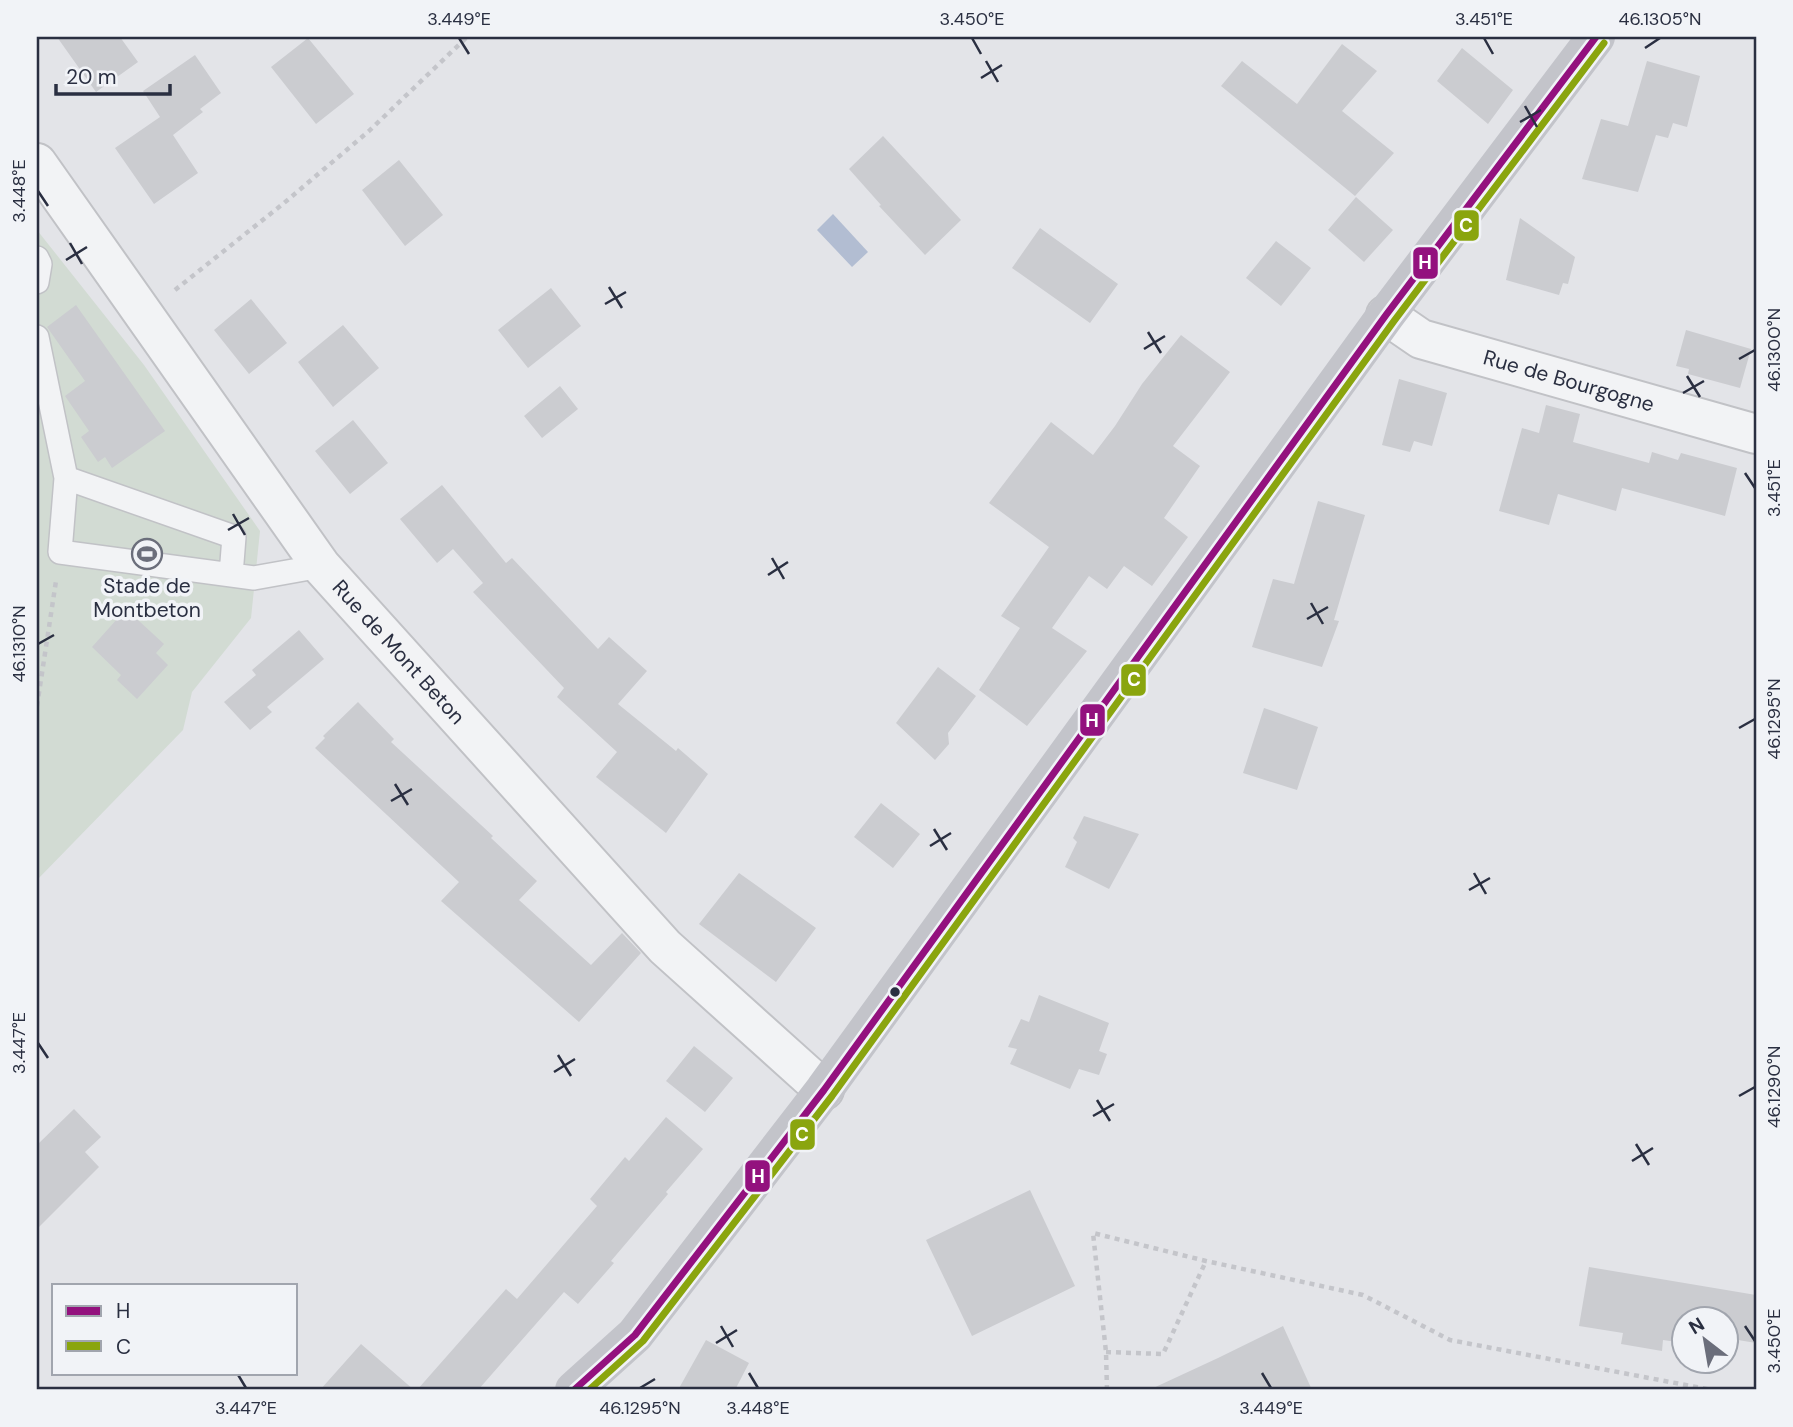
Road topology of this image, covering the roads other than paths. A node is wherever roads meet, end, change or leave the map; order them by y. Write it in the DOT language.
graph roads {
  1 [pos="1596,37"];
  2 [pos="37,163"];
  3 [pos="37,258"];
  4 [pos="37,282"];
  5 [pos="1386,315"];
  6 [pos="37,337"];
  7 [pos="1756,434"];
  8 [pos="66,478"];
  9 [pos="321,566"];
  10 [pos="232,575"];
  11 [pos="824,1090"];
  12 [pos="573,1390"];
  1 -- 5 [label="main road"];
  2 -- 9 [label="street, Rue de Mont Beton"];
  3 -- 4 [label="lane"];
  5 -- 7 [label="street, Rue de Bourgogne"];
  5 -- 11 [label="main road"];
  6 -- 8 [label="lane"];
  8 -- 10 [label="lane"];
  8 -- 10 [label="lane"];
  9 -- 10 [label="lane"];
  9 -- 11 [label="street, Rue de Mont Beton"];
  11 -- 12 [label="main road"];
}
